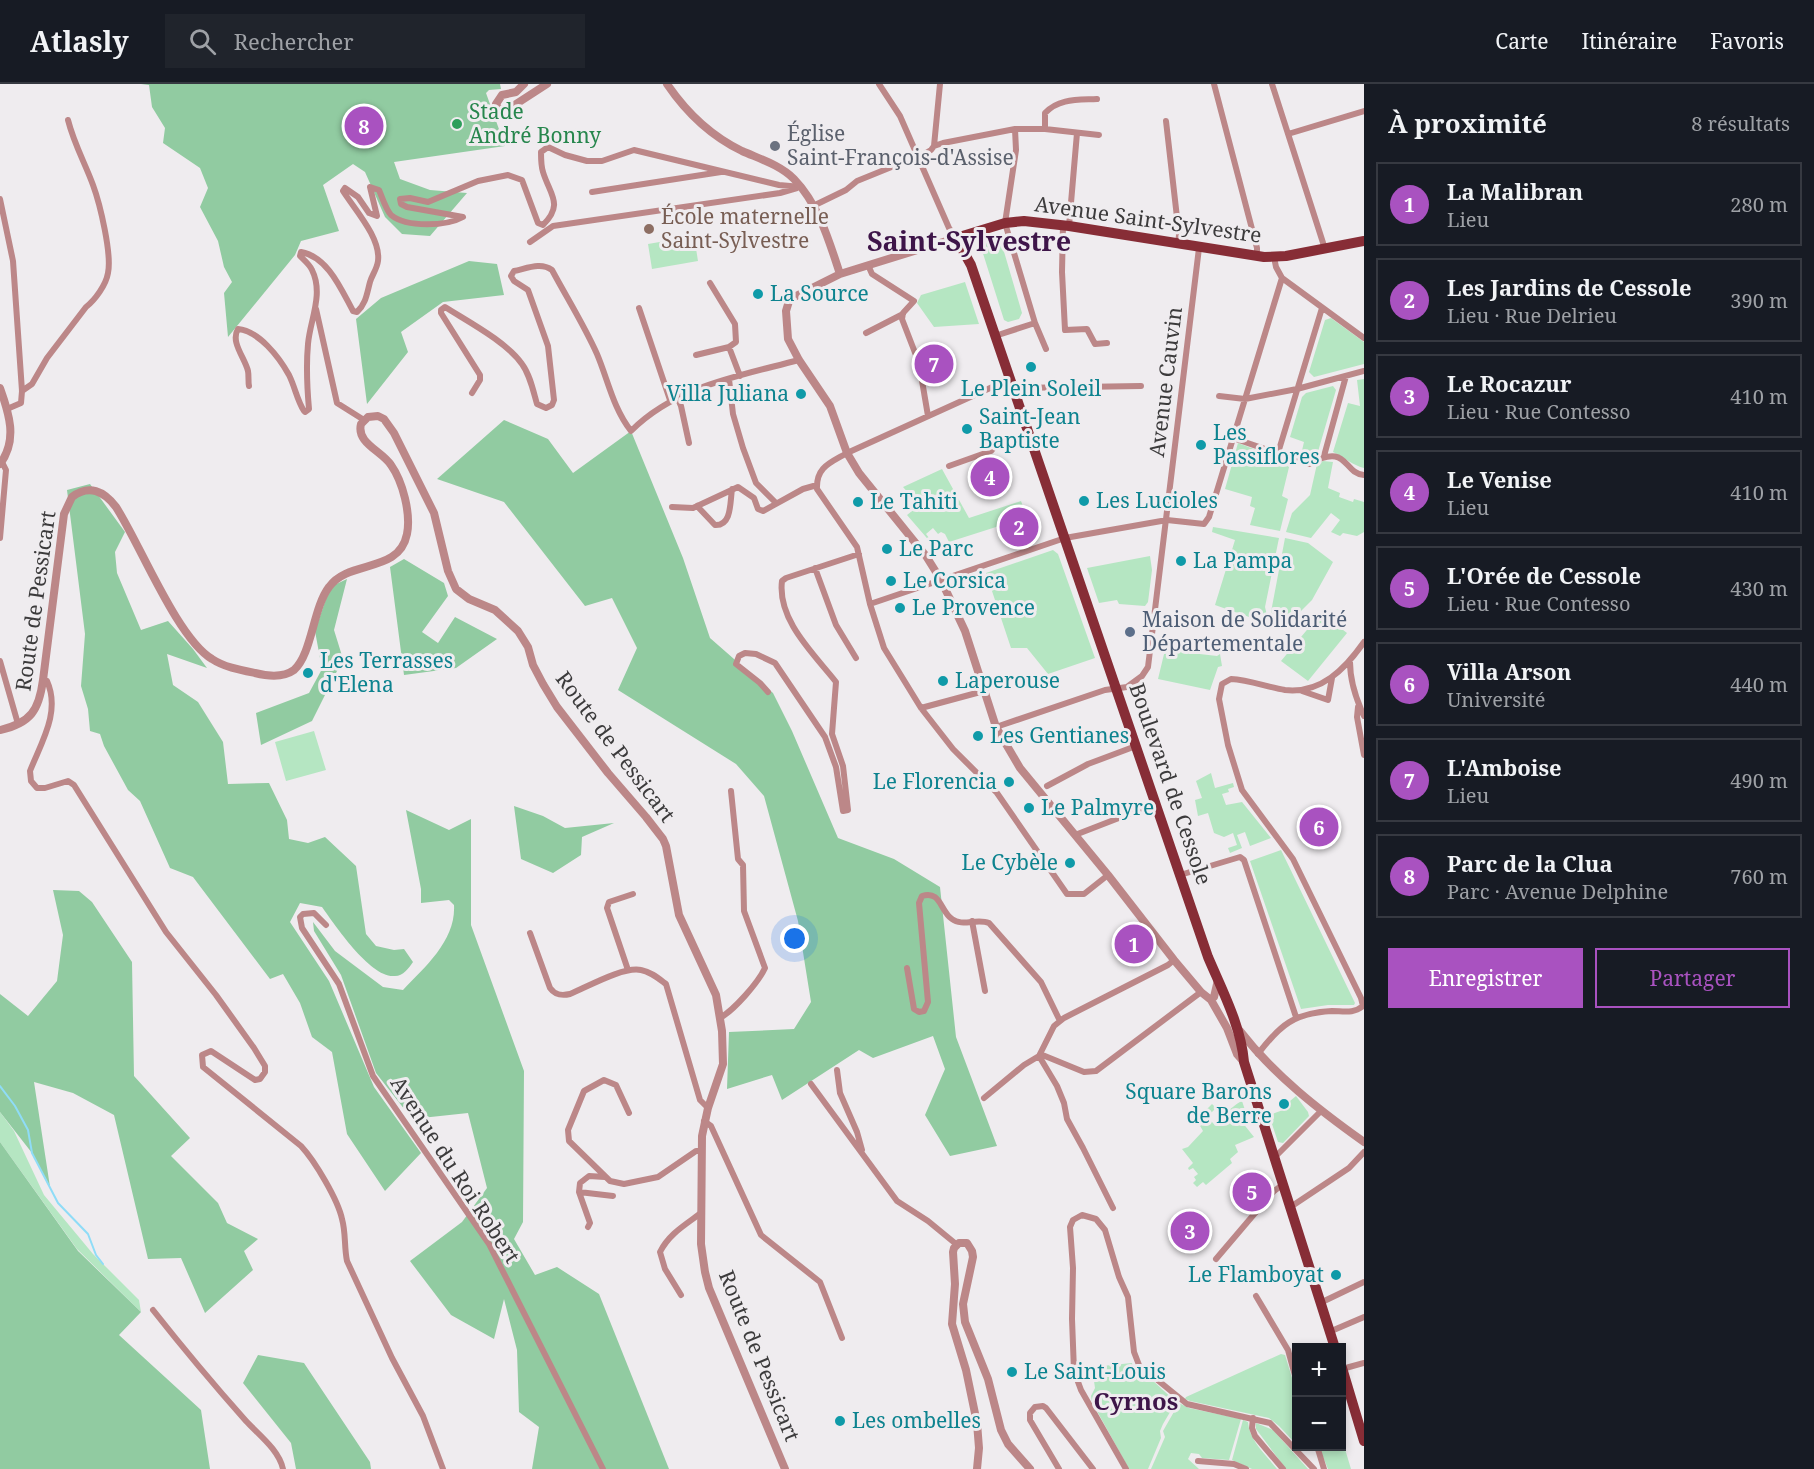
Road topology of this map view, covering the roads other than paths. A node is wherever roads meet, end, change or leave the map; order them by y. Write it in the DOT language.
graph roads {
  1 [pos="524,84"];
  2 [pos="547,84"];
  3 [pos="667,84"];
  4 [pos="879,84"];
  5 [pos="940,84"];
  6 [pos="1214,84"];
  7 [pos="1272,84"];
  8 [pos="1097,99"];
  9 [pos="1364,111"];
  10 [pos="68,120"];
  11 [pos="1166,121"];
  12 [pos="1015,129"];
  13 [pos="1045,129"];
  14 [pos="1077,133"];
  15 [pos="1288,134"];
  16 [pos="1099,135"];
  17 [pos="934,146"];
  18 [pos="918,157"];
  19 [pos="725,171"];
  20 [pos="801,187"];
  21 [pos="592,192"];
  22 [pos="0,199"];
  23 [pos="813,206"];
  24 [pos="1005,223"];
  25 [pos="1066,226"];
  26 [pos="956,238"];
  27 [pos="1364,241"];
  28 [pos="530,242"];
  29 [pos="1178,244"];
  30 [pos="1199,248"];
  31 [pos="1325,249"];
  32 [pos="1257,256"];
  33 [pos="1274,257"];
  34 [pos="868,265"];
  35 [pos="840,274"];
  36 [pos="1282,278"];
  37 [pos="710,283"];
  38 [pos="639,308"];
  39 [pos="1322,308"];
  40 [pos="316,309"];
  41 [pos="903,314"];
  42 [pos="1035,323"];
  43 [pos="866,333"];
  44 [pos="995,336"];
  45 [pos="1364,338"];
  46 [pos="1107,343"];
  47 [pos="729,347"];
  48 [pos="1046,349"];
  49 [pos="696,355"];
  50 [pos="799,360"];
  51 [pos="1364,371"];
  52 [pos="740,376"];
  53 [pos="1346,376"];
  54 [pos="729,379"];
  55 [pos="1012,383"];
  56 [pos="249,386"];
  57 [pos="1141,386"];
  58 [pos="0,388"];
  59 [pos="1297,388"];
  60 [pos="22,391"];
  61 [pos="472,393"];
  62 [pos="1219,396"];
  63 [pos="677,397"];
  64 [pos="1245,399"];
  65 [pos="670,400"];
  66 [pos="8,409"];
  67 [pos="928,416"];
  68 [pos="364,420"];
  69 [pos="1029,434"];
  70 [pos="1233,438"];
  71 [pos="689,443"];
  72 [pos="847,453"];
  73 [pos="1278,453"];
  74 [pos="1324,456"];
  75 [pos="1,463"];
  76 [pos="949,466"];
  77 [pos="1364,475"];
  78 [pos="817,485"];
  79 [pos="732,489"];
  80 [pos="777,503"];
  81 [pos="697,506"];
  82 [pos="672,507"];
  83 [pos="1167,520"];
  84 [pos="0,538"];
  85 [pos="1065,538"];
  86 [pos="859,554"];
  87 [pos="815,568"];
  88 [pos="941,580"];
  89 [pos="870,604"];
  90 [pos="1364,642"];
  91 [pos="856,658"];
  92 [pos="0,661"];
  93 [pos="1350,662"];
  94 [pos="1332,678"];
  95 [pos="43,680"];
  96 [pos="1117,689"];
  97 [pos="984,691"];
  98 [pos="1302,691"];
  99 [pos="768,692"];
  100 [pos="1359,706"];
  101 [pos="921,708"];
  102 [pos="1364,716"];
  103 [pos="18,724"];
  104 [pos="996,727"];
  105 [pos="0,730"];
  106 [pos="1136,746"];
  107 [pos="1364,755"];
  108 [pos="1047,786"];
  109 [pos="731,791"];
  110 [pos="1155,804"];
  111 [pos="1076,835"];
  112 [pos="1108,875"];
  113 [pos="1180,875"];
  114 [pos="633,894"];
  115 [pos="972,921"];
  116 [pos="326,925"];
  117 [pos="530,933"];
  118 [pos="1174,960"];
  119 [pos="908,968"];
  120 [pos="628,970"];
  121 [pos="1218,980"];
  122 [pos="985,991"];
  123 [pos="1201,992"];
  124 [pos="1211,1000"];
  125 [pos="1364,1007"];
  126 [pos="1296,1017"];
  127 [pos="720,1018"];
  128 [pos="1060,1021"];
  129 [pos="1236,1026"];
  130 [pos="1258,1054"];
  131 [pos="1039,1055"];
  132 [pos="1243,1058"];
  133 [pos="837,1070"];
  134 [pos="811,1084"];
  135 [pos="984,1098"];
  136 [pos="708,1108"];
  137 [pos="1321,1111"];
  138 [pos="629,1113"];
  139 [pos="704,1121"];
  140 [pos="1364,1142"];
  141 [pos="702,1151"];
  142 [pos="1364,1152"];
  143 [pos="862,1153"];
  144 [pos="1273,1158"];
  145 [pos="606,1177"];
  146 [pos="1282,1185"];
  147 [pos="579,1192"];
  148 [pos="613,1196"];
  149 [pos="1113,1208"];
  150 [pos="1289,1208"];
  151 [pos="701,1213"];
  152 [pos="588,1227"];
  153 [pos="956,1244"];
  154 [pos="1216,1259"];
  155 [pos="1364,1282"];
  156 [pos="681,1295"];
  157 [pos="1256,1296"];
  158 [pos="1320,1303"];
  159 [pos="153,1310"];
  160 [pos="1364,1317"];
  161 [pos="1329,1332"];
  162 [pos="842,1338"];
  163 [pos="1333,1343"];
  164 [pos="1364,1363"];
  165 [pos="1292,1365"];
  166 [pos="1346,1368"];
  167 [pos="1346,1381"];
  168 [pos="1253,1418"];
  169 [pos="1363,1433"];
  170 [pos="1319,1451"];
  171 [pos="1198,1461"];
  172 [pos="283,1469"];
  173 [pos="443,1469"];
  174 [pos="603,1469"];
  175 [pos="785,1469"];
  176 [pos="977,1469"];
  177 [pos="1030,1469"];
  178 [pos="1059,1469"];
  179 [pos="1093,1469"];
  180 [pos="1126,1469"];
  181 [pos="1246,1469"];
  182 [pos="1283,1469"];
  183 [pos="1314,1469"];
  184 [pos="1324,1469"];
  1 -- 2 [label="street"];
  3 -- 20 [label="street"];
  4 -- 18 [label="street"];
  5 -- 17 [label="street"];
  6 -- 32 [label="street"];
  7 -- 15 [label="street"];
  8 -- 13 [label="street"];
  9 -- 15 [label="street"];
  10 -- 60 [label="street"];
  11 -- 29 [label="street"];
  12 -- 13 [label="street"];
  12 -- 17 [label="street"];
  12 -- 24 [label="street"];
  13 -- 14 [label="street"];
  14 -- 16 [label="street"];
  14 -- 25 [label="street"];
  15 -- 31 [label="street"];
  17 -- 18 [label="street"];
  18 -- 23 [label="street"];
  18 -- 26 [label="street"];
  19 -- 20 [label="street"];
  19 -- 21 [label="street"];
  19 -- 40 [label="street"];
  20 -- 23 [label="street"];
  20 -- 28 [label="street"];
  22 -- 60 [label="street"];
  23 -- 35 [label="street"];
  24 -- 25 [label="main road, Avenue Saint-Sylvestre"];
  24 -- 26 [label="main road, Avenue Saint-Sylvestre"];
  24 -- 42 [label="street"];
  25 -- 29 [label="main road, Avenue Saint-Sylvestre"];
  25 -- 46 [label="street"];
  26 -- 34 [label="street, Avenue Saint-Sylvestre"];
  26 -- 44 [label="main road, Boulevard de Cessole"];
  27 -- 31 [label="main road, Avenue Saint-Sylvestre"];
  29 -- 30 [label="main road, Avenue Saint-Sylvestre"];
  30 -- 32 [label="main road, Avenue Saint-Sylvestre"];
  30 -- 83 [label="street, Avenue Cauvin"];
  31 -- 33 [label="main road, Avenue Saint-Sylvestre"];
  32 -- 33 [label="main road, Avenue Saint-Sylvestre"];
  33 -- 36 [label="street"];
  34 -- 35 [label="street, Avenue Saint-Sylvestre"];
  34 -- 41 [label="street"];
  35 -- 50 [label="street, Avenue Saint-Sylvestre"];
  36 -- 39 [label="street"];
  36 -- 64 [label="street"];
  37 -- 47 [label="street"];
  38 -- 65 [label="street"];
  39 -- 45 [label="street"];
  39 -- 59 [label="street"];
  40 -- 56 [label="street"];
  40 -- 68 [label="street"];
  41 -- 43 [label="street"];
  41 -- 67 [label="street"];
  42 -- 44 [label="street"];
  42 -- 48 [label="street"];
  44 -- 55 [label="main road, Boulevard de Cessole"];
  47 -- 49 [label="street"];
  47 -- 52 [label="street"];
  50 -- 52 [label="street"];
  50 -- 72 [label="street"];
  51 -- 53 [label="street"];
  52 -- 54 [label="street"];
  53 -- 59 [label="street"];
  53 -- 74 [label="street"];
  54 -- 63 [label="street"];
  54 -- 80 [label="street"];
  55 -- 57 [label="street"];
  55 -- 67 [label="street"];
  55 -- 69 [label="main road, Boulevard de Cessole"];
  58 -- 66 [label="street"];
  59 -- 64 [label="street"];
  59 -- 73 [label="street"];
  60 -- 66 [label="street"];
  61 -- 65 [label="street"];
  62 -- 64 [label="street"];
  63 -- 65 [label="street"];
  63 -- 71 [label="street"];
  64 -- 70 [label="street"];
  66 -- 75 [label="street"];
  67 -- 72 [label="street"];
  68 -- 95 [label="street, Route de Pessicart"];
  68 -- 127 [label="street, Route de Pessicart"];
  69 -- 76 [label="street"];
  69 -- 85 [label="main road, Boulevard de Cessole"];
  70 -- 73 [label="street"];
  70 -- 83 [label="street"];
  72 -- 78 [label="street"];
  72 -- 88 [label="street"];
  73 -- 74 [label="street"];
  74 -- 77 [label="street"];
  75 -- 84 [label="street"];
  78 -- 80 [label="street"];
  78 -- 86 [label="street"];
  79 -- 80 [label="street"];
  79 -- 81 [label="street"];
  79 -- 81 [label="street"];
  81 -- 82 [label="street"];
  83 -- 85 [label="street"];
  83 -- 96 [label="street, Avenue Cauvin"];
  85 -- 88 [label="street"];
  85 -- 96 [label="main road, Boulevard de Cessole"];
  86 -- 87 [label="street"];
  86 -- 89 [label="street"];
  87 -- 91 [label="street"];
  87 -- 99 [label="street"];
  88 -- 89 [label="street"];
  88 -- 97 [label="street"];
  89 -- 101 [label="street"];
  90 -- 93 [label="street"];
  92 -- 103 [label="street"];
  93 -- 94 [label="street"];
  93 -- 100 [label="street"];
  94 -- 98 [label="street"];
  94 -- 98 [label="street"];
  95 -- 103 [label="street, Route de Pessicart"];
  95 -- 173 [label="street"];
  96 -- 104 [label="street, Avenue Cauvin"];
  96 -- 106 [label="main road, Boulevard de Cessole"];
  97 -- 101 [label="street"];
  97 -- 104 [label="street"];
  98 -- 125 [label="street"];
  100 -- 102 [label="street"];
  100 -- 107 [label="street"];
  101 -- 112 [label="street"];
  103 -- 105 [label="street, Route de Pessicart"];
  104 -- 111 [label="street"];
  106 -- 108 [label="street"];
  106 -- 110 [label="main road, Boulevard de Cessole"];
  109 -- 127 [label="street"];
  110 -- 111 [label="street"];
  110 -- 113 [label="main road, Boulevard de Cessole"];
  111 -- 112 [label="street"];
  112 -- 118 [label="street"];
  113 -- 121 [label="main road, Boulevard de Cessole"];
  113 -- 126 [label="street"];
  114 -- 120 [label="street"];
  115 -- 119 [label="street"];
  115 -- 122 [label="street"];
  115 -- 128 [label="street"];
  116 -- 174 [label="street, Avenue du Roi Robert"];
  117 -- 120 [label="street"];
  118 -- 123 [label="street"];
  118 -- 128 [label="street"];
  120 -- 136 [label="street"];
  121 -- 124 [label="street"];
  121 -- 129 [label="main road, Boulevard de Cessole"];
  123 -- 124 [label="street"];
  123 -- 131 [label="street"];
  124 -- 132 [label="street"];
  125 -- 126 [label="street"];
  126 -- 130 [label="street"];
  127 -- 136 [label="street, Route de Pessicart"];
  128 -- 131 [label="street"];
  129 -- 130 [label="street"];
  129 -- 132 [label="main road, Boulevard de Cessole"];
  130 -- 132 [label="street"];
  130 -- 137 [label="street"];
  131 -- 135 [label="street"];
  131 -- 149 [label="street"];
  132 -- 144 [label="main road, Boulevard de Cessole"];
  133 -- 143 [label="street"];
  134 -- 143 [label="street"];
  136 -- 139 [label="street, Route de Pessicart"];
  137 -- 140 [label="street"];
  137 -- 144 [label="street"];
  138 -- 145 [label="street"];
  139 -- 141 [label="street, Route de Pessicart"];
  139 -- 162 [label="street"];
  141 -- 145 [label="street"];
  141 -- 151 [label="street, Route de Pessicart"];
  142 -- 150 [label="street"];
  143 -- 153 [label="street"];
  144 -- 146 [label="main road, Boulevard de Cessole"];
  145 -- 147 [label="street"];
  146 -- 150 [label="main road, Boulevard de Cessole"];
  146 -- 154 [label="street"];
  147 -- 148 [label="street"];
  147 -- 152 [label="street"];
  150 -- 158 [label="main road, Boulevard de Cessole"];
  151 -- 156 [label="street"];
  151 -- 175 [label="street, Route de Pessicart"];
  153 -- 176 [label="street"];
  153 -- 177 [label="street"];
  155 -- 158 [label="street"];
  157 -- 165 [label="street"];
  158 -- 161 [label="main road, Boulevard de Cessole"];
  159 -- 172 [label="street"];
  160 -- 161 [label="street"];
  161 -- 163 [label="main road, Boulevard de Cessole"];
  164 -- 166 [label="street"];
  167 -- 169 [label="main road"];
  168 -- 180 [label="street"];
  168 -- 182 [label="street"];
  168 -- 183 [label="street"];
  170 -- 184 [label="street"];
  171 -- 181 [label="street"];
  178 -- 179 [label="street"];
}
